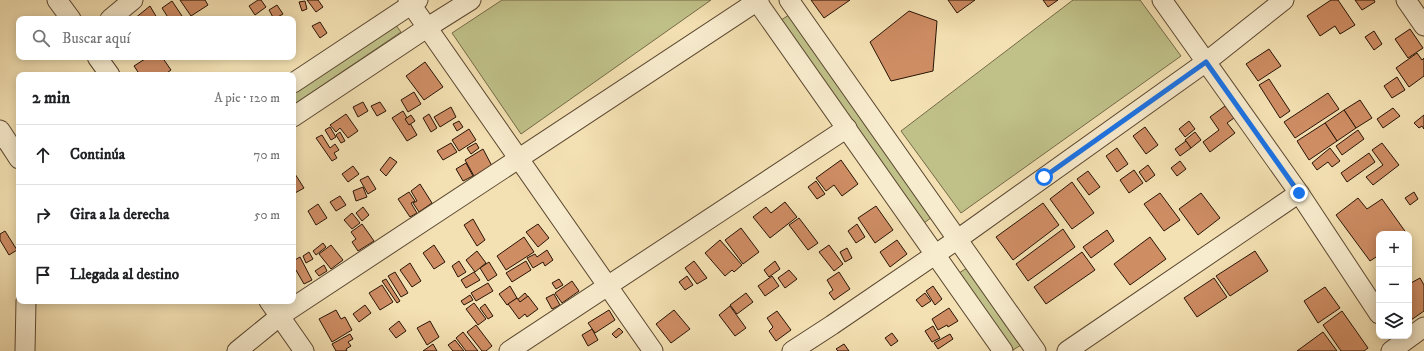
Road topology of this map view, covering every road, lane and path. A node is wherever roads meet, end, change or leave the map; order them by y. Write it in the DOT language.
graph roads {
  1 [pos="57,0"];
  2 [pos="133,0"];
  3 [pos="471,0"];
  4 [pos="757,0"];
  5 [pos="789,0"];
  6 [pos="1162,0"];
  7 [pos="1284,0"];
  8 [pos="1406,0"];
  9 [pos="412,2"];
  10 [pos="69,16"];
  11 [pos="114,16"];
  12 [pos="1424,26"];
  13 [pos="428,27"];
  14 [pos="99,60"];
  15 [pos="1206,62"];
  16 [pos="108,72"];
  17 [pos="296,81"];
  18 [pos="296,115"];
  19 [pos="847,128"];
  20 [pos="0,130"];
  21 [pos="16,154"];
  22 [pos="519,160"];
  23 [pos="1299,193"];
  24 [pos="958,239"];
  25 [pos="935,253"];
  26 [pos="607,285"];
  27 [pos="26,304"];
  28 [pos="271,304"];
  29 [pos="1376,309"];
  30 [pos="280,316"];
  31 [pos="1424,326"];
  32 [pos="1397,346"];
  33 [pos="25,351"];
  34 [pos="237,351"];
  35 [pos="304,351"];
  36 [pos="509,351"];
  37 [pos="653,351"];
  38 [pos="792,351"];
  39 [pos="1003,351"];
  40 [pos="1036,351"];
  41 [pos="1067,351"];
  1 -- 10 [label="street"];
  2 -- 11 [label="street"];
  3 -- 13 [label="street"];
  4 -- 19 [label="street"];
  4 -- 22 [label="street"];
  5 -- 24 [label="street"];
  6 -- 15 [label="street"];
  7 -- 15 [label="street"];
  8 -- 12 [label="street"];
  9 -- 13 [label="street"];
  9 -- 17 [label="street"];
  13 -- 18 [label="street"];
  13 -- 22 [label="street"];
  14 -- 16 [label="street"];
  15 -- 23 [label="street"];
  15 -- 24 [label="street"];
  19 -- 25 [label="street"];
  19 -- 26 [label="street"];
  20 -- 21 [label="street"];
  22 -- 26 [label="street"];
  22 -- 30 [label="street"];
  23 -- 29 [label="street"];
  23 -- 41 [label="street"];
  24 -- 25 [label="street"];
  24 -- 40 [label="street"];
  25 -- 38 [label="street"];
  25 -- 39 [label="street"];
  26 -- 36 [label="street"];
  26 -- 37 [label="street"];
  27 -- 33 [label="street"];
  28 -- 30 [label="street"];
  30 -- 34 [label="street"];
  30 -- 35 [label="street"];
  31 -- 32 [label="street"];
}
